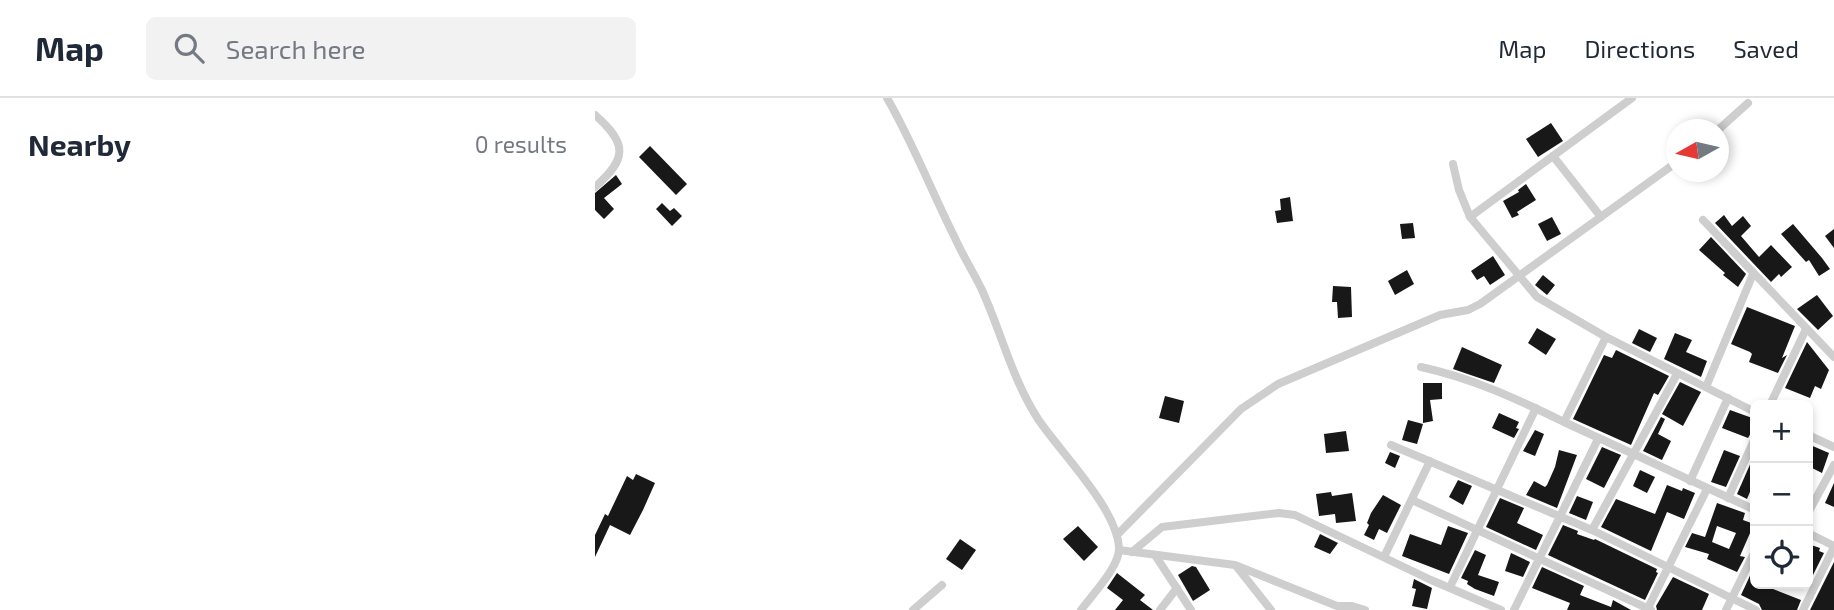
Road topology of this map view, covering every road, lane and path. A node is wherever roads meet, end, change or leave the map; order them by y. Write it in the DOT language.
graph roads {
  1 [pos="887,98"];
  2 [pos="1632,98"];
  3 [pos="1748,103"];
  4 [pos="595,115"];
  5 [pos="1729,120"];
  6 [pos="1553,156"];
  7 [pos="1453,164"];
  8 [pos="1666,170"];
  9 [pos="595,187"];
  10 [pos="1470,217"];
  11 [pos="1601,217"];
  12 [pos="1703,220"];
  13 [pos="1753,274"];
  14 [pos="1519,275"];
  15 [pos="1806,329"];
  16 [pos="1606,337"];
  17 [pos="1834,356"];
  18 [pos="1421,367"];
  19 [pos="1677,374"];
  20 [pos="1706,387"];
  21 [pos="1728,398"];
  22 [pos="1772,400"];
  23 [pos="1536,408"];
  24 [pos="1750,409"];
  25 [pos="1564,422"];
  26 [pos="1813,437"];
  27 [pos="1598,439"];
  28 [pos="1391,445"];
  29 [pos="1834,447"];
  30 [pos="1750,450"];
  31 [pos="1633,454"];
  32 [pos="1430,461"];
  33 [pos="1834,465"];
  34 [pos="1690,481"];
  35 [pos="1498,489"];
  36 [pos="1707,489"];
  37 [pos="1728,498"];
  38 [pos="1412,500"];
  39 [pos="1813,504"];
  40 [pos="1750,508"];
  41 [pos="1559,517"];
  42 [pos="1592,530"];
  43 [pos="1478,531"];
  44 [pos="1117,535"];
  45 [pos="1813,536"];
  46 [pos="1834,546"];
  47 [pos="1119,550"];
  48 [pos="1132,552"];
  49 [pos="1154,555"];
  50 [pos="1384,557"];
  51 [pos="1538,559"];
  52 [pos="1750,562"];
  53 [pos="1235,565"];
  54 [pos="1667,567"];
  55 [pos="942,584"];
  56 [pos="1450,587"];
  57 [pos="1177,588"];
  58 [pos="1732,600"];
  59 [pos="913,610"];
  60 [pos="1081,610"];
  61 [pos="1160,610"];
  62 [pos="1191,610"];
  63 [pos="1271,610"];
  64 [pos="1365,610"];
  65 [pos="1501,610"];
  66 [pos="1514,610"];
  67 [pos="1648,610"];
  68 [pos="1726,610"];
  69 [pos="1756,610"];
  70 [pos="1803,610"];
  1 -- 44 [label="street"];
  2 -- 6 [label="street"];
  3 -- 5 [label="street"];
  4 -- 9 [label="street"];
  6 -- 10 [label="street"];
  6 -- 11 [label="street"];
  7 -- 10 [label="street"];
  8 -- 11 [label="street"];
  10 -- 14 [label="street"];
  11 -- 14 [label="street"];
  12 -- 13 [label="street"];
  13 -- 15 [label="street"];
  13 -- 20 [label="street"];
  14 -- 16 [label="street"];
  14 -- 44 [label="street"];
  15 -- 17 [label="street"];
  15 -- 22 [label="street"];
  16 -- 19 [label="street"];
  16 -- 25 [label="street"];
  18 -- 23 [label="street"];
  19 -- 20 [label="street"];
  19 -- 31 [label="street"];
  20 -- 21 [label="street"];
  21 -- 24 [label="street"];
  21 -- 34 [label="street"];
  23 -- 25 [label="street"];
  23 -- 35 [label="street"];
  25 -- 27 [label="street"];
  26 -- 29 [label="street"];
  27 -- 31 [label="street"];
  27 -- 41 [label="street"];
  28 -- 32 [label="street"];
  30 -- 37 [label="street"];
  31 -- 34 [label="street"];
  31 -- 42 [label="street"];
  32 -- 35 [label="street"];
  32 -- 38 [label="street"];
  33 -- 39 [label="street"];
  34 -- 36 [label="street"];
  35 -- 41 [label="street"];
  35 -- 43 [label="street"];
  36 -- 37 [label="street"];
  36 -- 54 [label="street"];
  37 -- 40 [label="street"];
  38 -- 43 [label="street"];
  38 -- 50 [label="street"];
  41 -- 42 [label="street"];
  41 -- 51 [label="street"];
  42 -- 54 [label="street"];
  43 -- 51 [label="street"];
  43 -- 56 [label="street"];
  44 -- 47 [label="street"];
  45 -- 46 [label="street"];
  46 -- 70 [label="street"];
  47 -- 48 [label="street"];
  47 -- 60 [label="street"];
  48 -- 49 [label="street"];
  48 -- 50 [label="street"];
  49 -- 53 [label="street"];
  49 -- 57 [label="street"];
  50 -- 56 [label="street"];
  51 -- 66 [label="street"];
  51 -- 67 [label="street"];
  52 -- 58 [label="street"];
  53 -- 63 [label="street"];
  53 -- 64 [label="street"];
  54 -- 58 [label="street"];
  54 -- 67 [label="street"];
  55 -- 59 [label="street"];
  56 -- 65 [label="street"];
  57 -- 61 [label="street"];
  57 -- 62 [label="street"];
  58 -- 68 [label="street"];
  58 -- 69 [label="street"];
}
